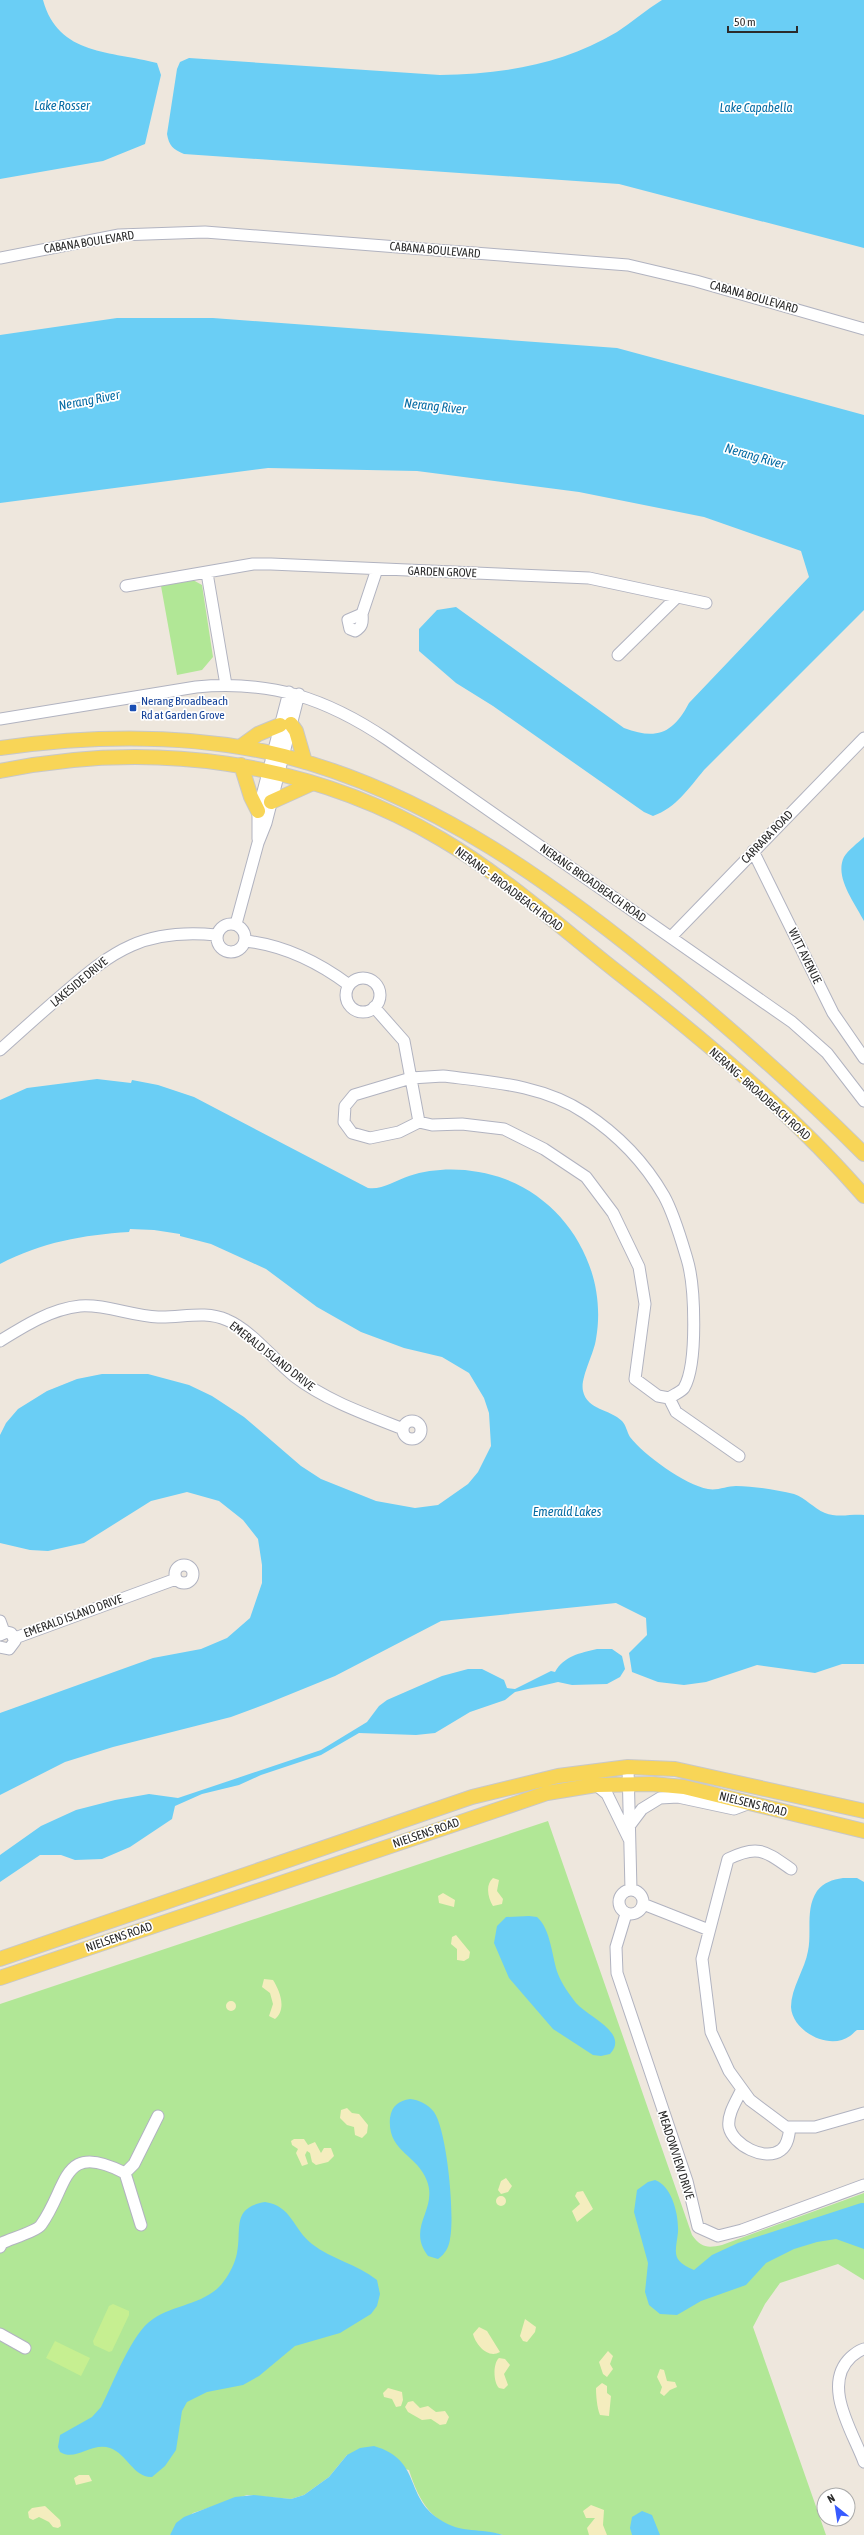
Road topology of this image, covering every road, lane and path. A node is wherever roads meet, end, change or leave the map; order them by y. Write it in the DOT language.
graph roads {
  1 [pos="0,258"];
  2 [pos="864,329"];
  3 [pos="377,569"];
  4 [pos="207,573"];
  5 [pos="126,586"];
  6 [pos="676,598"];
  7 [pos="706,603"];
  8 [pos="362,614"];
  9 [pos="618,655"];
  10 [pos="226,685"];
  11 [pos="294,693"];
  12 [pos="0,720"];
  13 [pos="285,725"];
  14 [pos="864,738"];
  15 [pos="240,747"];
  16 [pos="0,748"];
  17 [pos="278,755"];
  18 [pos="305,762"];
  19 [pos="241,765"];
  20 [pos="0,771"];
  21 [pos="273,772"];
  22 [pos="314,783"];
  23 [pos="271,802"];
  24 [pos="258,811"];
  25 [pos="258,843"];
  26 [pos="753,851"];
  27 [pos="236,924"];
  28 [pos="216,935"];
  29 [pos="671,937"];
  30 [pos="245,941"];
  31 [pos="349,985"];
  32 [pos="374,1007"];
  33 [pos="0,1050"];
  34 [pos="864,1058"];
  35 [pos="411,1078"];
  36 [pos="864,1101"];
  37 [pos="419,1122"];
  38 [pos="864,1154"];
  39 [pos="864,1196"];
  40 [pos="0,1341"];
  41 [pos="669,1398"];
  42 [pos="403,1429"];
  43 [pos="739,1456"];
  44 [pos="176,1579"];
  45 [pos="0,1621"];
  46 [pos="2,1633"];
  47 [pos="15,1638"];
  48 [pos="0,1647"];
  49 [pos="628,1767"];
  50 [pos="629,1784"];
  51 [pos="596,1785"];
  52 [pos="750,1803"];
  53 [pos="864,1811"];
  54 [pos="630,1825"];
  55 [pos="864,1831"];
  56 [pos="630,1841"];
  57 [pos="791,1869"];
  58 [pos="631,1890"];
  59 [pos="643,1904"];
  60 [pos="626,1914"];
  61 [pos="709,1930"];
  62 [pos="0,1959"];
  63 [pos="0,1978"];
  64 [pos="742,2089"];
  65 [pos="864,2113"];
  66 [pos="158,2116"];
  67 [pos="790,2128"];
  68 [pos="125,2174"];
  69 [pos="864,2185"];
  70 [pos="141,2225"];
  71 [pos="0,2247"];
  72 [pos="0,2334"];
  73 [pos="25,2348"];
  74 [pos="864,2349"];
  75 [pos="864,2462"];
  1 -- 2 [label="street, CABANA BOULEVARD"];
  3 -- 4 [label="street, GARDEN GROVE"];
  3 -- 6 [label="street, GARDEN GROVE"];
  3 -- 8 [label="street"];
  4 -- 5 [label="street, GARDEN GROVE"];
  4 -- 10 [label="street"];
  6 -- 7 [label="street, GARDEN GROVE"];
  6 -- 9 [label="street"];
  10 -- 11 [label="street, NERANG BROADBEACH ROAD"];
  10 -- 12 [label="street, NERANG BROADBEACH ROAD"];
  11 -- 13 [label="street"];
  11 -- 29 [label="street, NERANG BROADBEACH ROAD"];
  13 -- 15 [label="main road"];
  13 -- 17 [label="street"];
  13 -- 18 [label="main road"];
  14 -- 26 [label="street, CARRARA ROAD"];
  15 -- 16 [label="main road, NERANG - BROADBEACH ROAD"];
  15 -- 17 [label="main road, NERANG - BROADBEACH ROAD"];
  17 -- 18 [label="main road, NERANG - BROADBEACH ROAD"];
  17 -- 21 [label="street"];
  18 -- 38 [label="main road, NERANG - BROADBEACH ROAD"];
  19 -- 20 [label="main road, NERANG - BROADBEACH ROAD"];
  19 -- 21 [label="main road, NERANG - BROADBEACH ROAD"];
  19 -- 24 [label="main road"];
  21 -- 22 [label="main road, NERANG - BROADBEACH ROAD"];
  21 -- 23 [label="street"];
  21 -- 24 [label="street"];
  22 -- 23 [label="main road"];
  22 -- 39 [label="main road, NERANG - BROADBEACH ROAD"];
  23 -- 25 [label="street"];
  24 -- 25 [label="street"];
  25 -- 27 [label="street"];
  26 -- 29 [label="street, CARRARA ROAD"];
  26 -- 34 [label="street, WITT AVENUE"];
  27 -- 28 [label="street"];
  27 -- 30 [label="street"];
  28 -- 30 [label="street"];
  28 -- 33 [label="street, LAKESIDE DRIVE"];
  29 -- 36 [label="street, NERANG BROADBEACH ROAD"];
  30 -- 31 [label="street"];
  31 -- 32 [label="street"];
  31 -- 32 [label="street"];
  32 -- 35 [label="street"];
  35 -- 37 [label="street"];
  35 -- 37 [label="street"];
  35 -- 41 [label="street"];
  37 -- 41 [label="street"];
  40 -- 42 [label="street, EMERALD ISLAND DRIVE"];
  41 -- 43 [label="street"];
  44 -- 47 [label="street, EMERALD ISLAND DRIVE"];
  45 -- 46 [label="street"];
  46 -- 47 [label="street"];
  47 -- 48 [label="street"];
  49 -- 50 [label="street"];
  49 -- 53 [label="main road, NIELSENS ROAD"];
  49 -- 62 [label="main road, NIELSENS ROAD"];
  50 -- 51 [label="main road, NIELSENS ROAD"];
  50 -- 52 [label="main road, NIELSENS ROAD"];
  50 -- 54 [label="street"];
  51 -- 56 [label="street"];
  51 -- 63 [label="main road, NIELSENS ROAD"];
  52 -- 54 [label="street"];
  52 -- 55 [label="main road, NIELSENS ROAD"];
  54 -- 56 [label="street"];
  56 -- 58 [label="street"];
  57 -- 61 [label="street"];
  58 -- 59 [label="street"];
  58 -- 60 [label="street"];
  59 -- 60 [label="street"];
  59 -- 61 [label="street"];
  60 -- 69 [label="street, MEADOWVIEW DRIVE"];
  61 -- 64 [label="street"];
  64 -- 67 [label="street"];
  64 -- 67 [label="street"];
  65 -- 67 [label="street"];
  66 -- 68 [label="street"];
  68 -- 70 [label="street"];
  68 -- 71 [label="street"];
  72 -- 73 [label="street"];
  74 -- 75 [label="street"];
}
